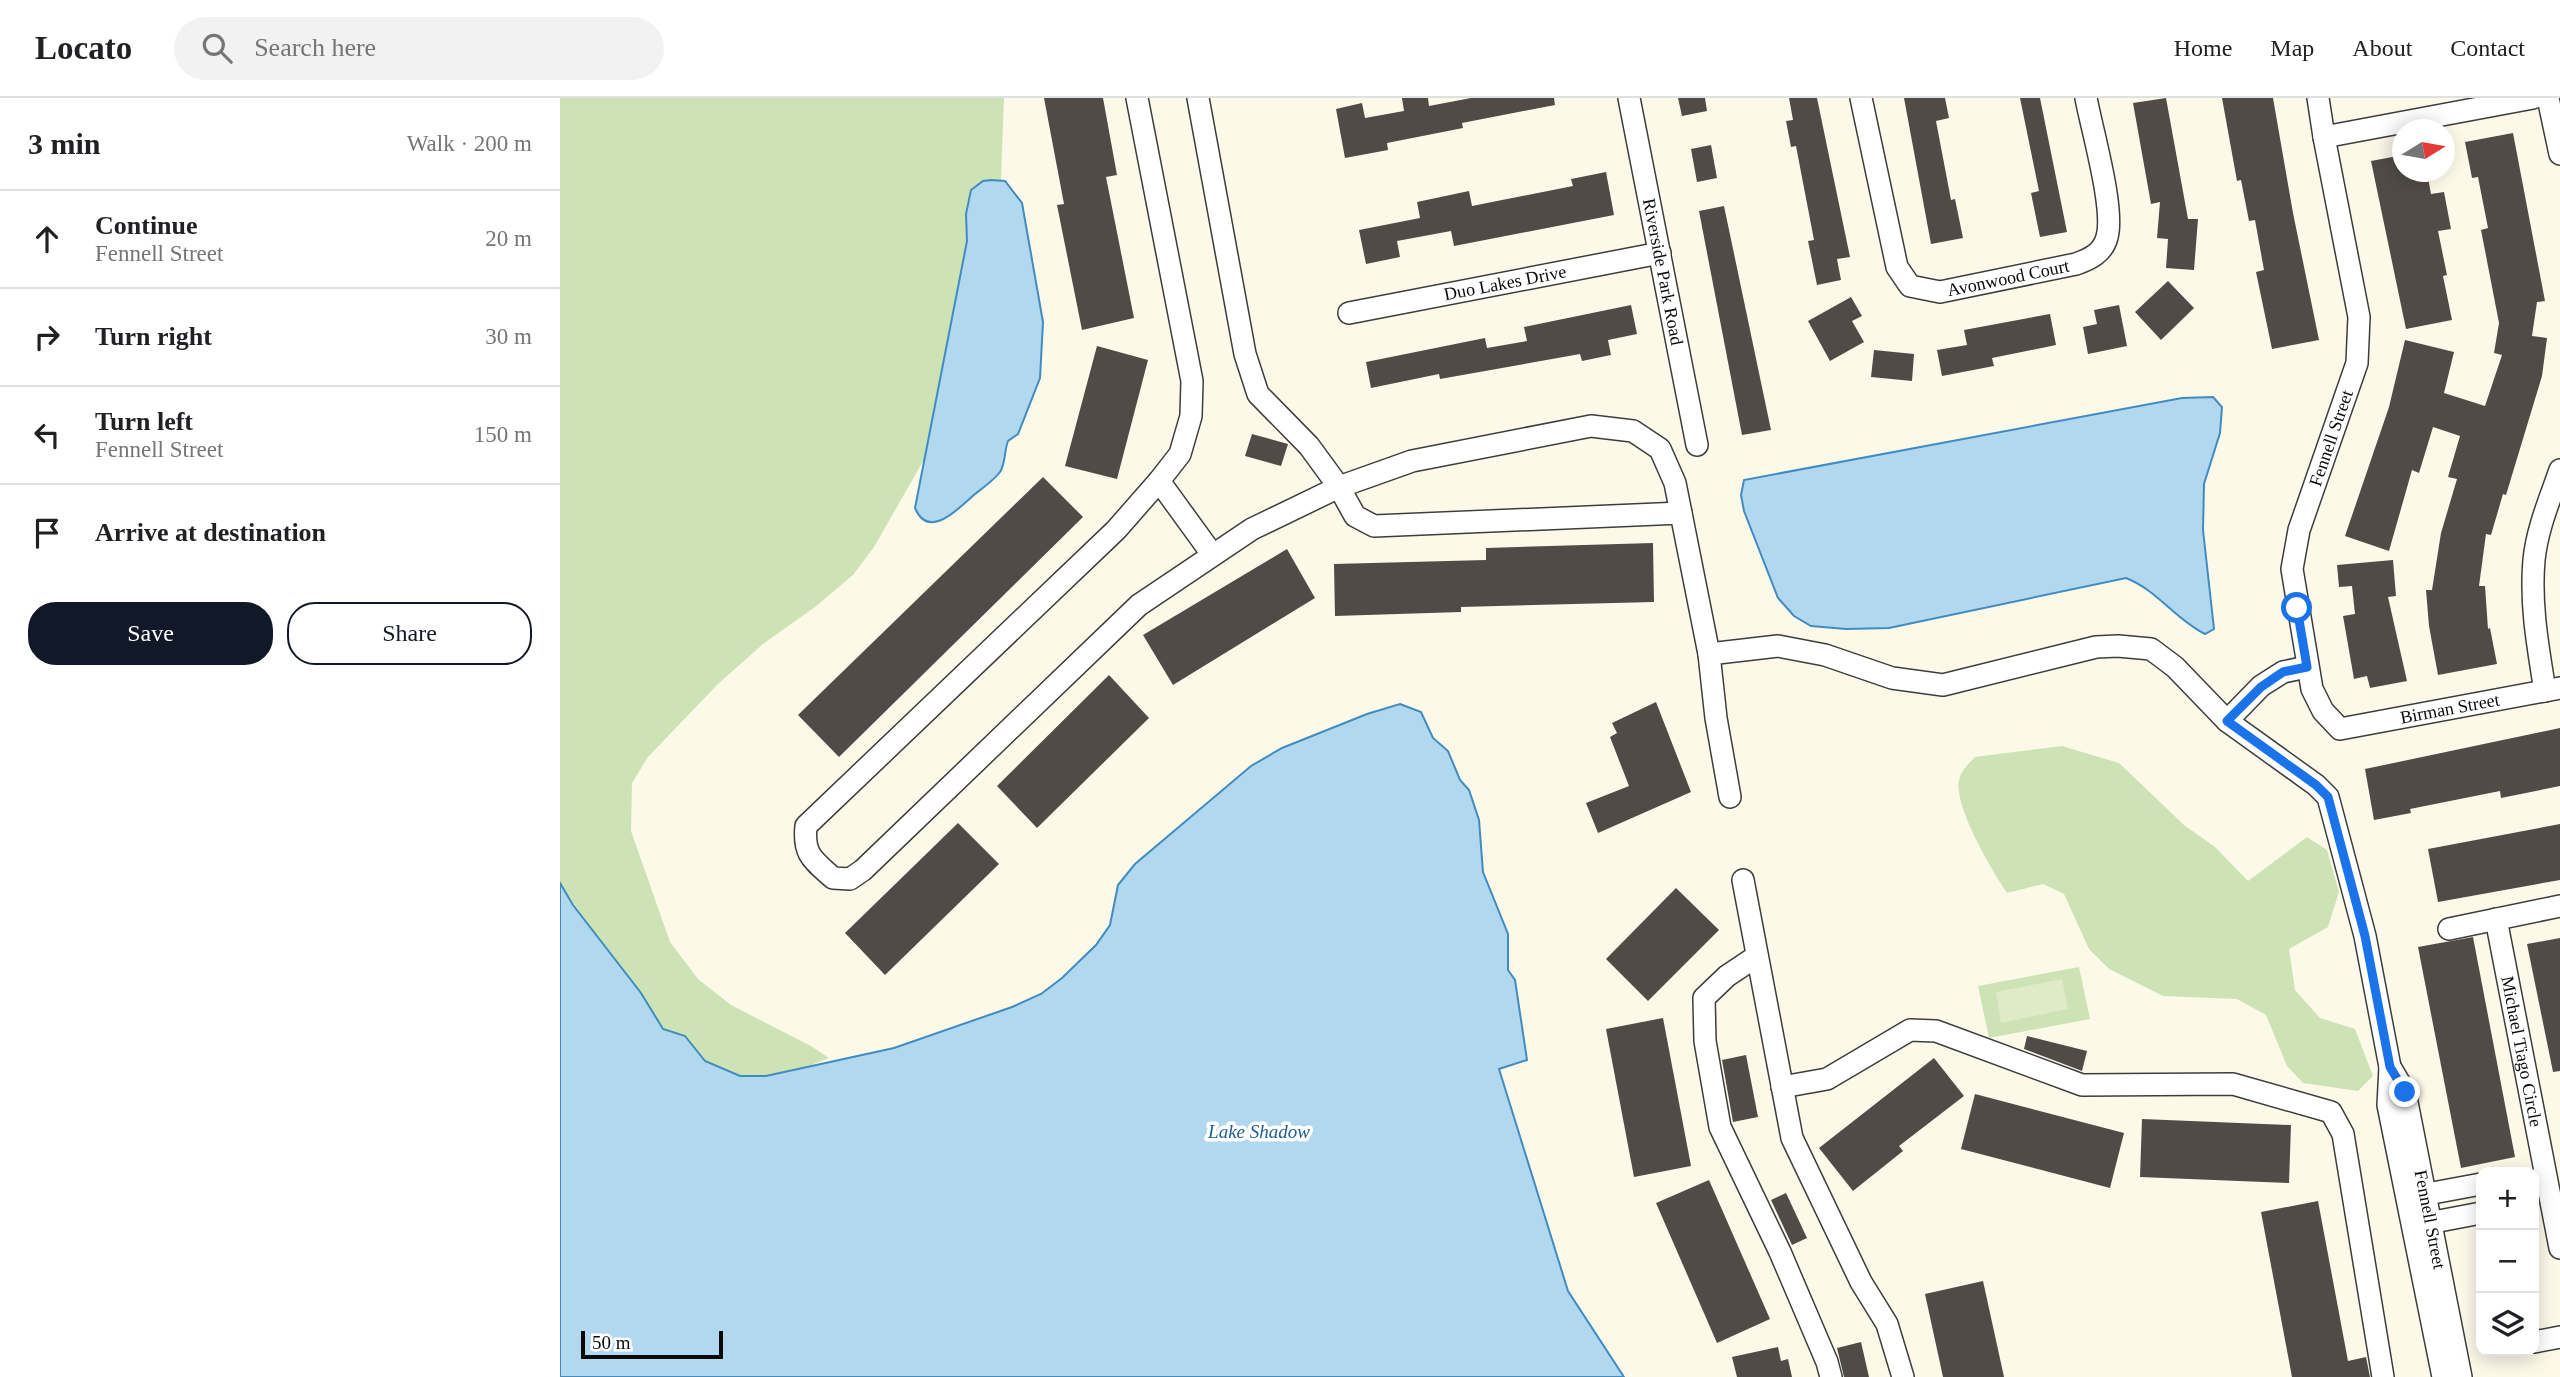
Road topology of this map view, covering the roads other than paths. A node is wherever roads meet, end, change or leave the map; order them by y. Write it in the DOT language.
graph roads {
  1 [pos="1138,98"];
  2 [pos="1198,98"];
  3 [pos="1629,98"];
  4 [pos="1861,98"];
  5 [pos="2086,98"];
  6 [pos="2318,98"];
  7 [pos="2533,98"];
  8 [pos="2548,98"];
  9 [pos="2324,137"];
  10 [pos="2560,155"];
  11 [pos="1660,253"];
  12 [pos="1349,313"];
  13 [pos="1697,445"];
  14 [pos="2560,470"];
  15 [pos="1159,481"];
  16 [pos="1339,487"];
  17 [pos="1682,513"];
  18 [pos="1212,554"];
  19 [pos="1709,654"];
  20 [pos="2307,667"];
  21 [pos="2553,689"];
  22 [pos="2227,721"];
  23 [pos="2340,729"];
  24 [pos="1730,797"];
  25 [pos="1742,880"];
  26 [pos="2560,906"];
  27 [pos="2496,919"];
  28 [pos="2449,929"];
  29 [pos="1757,956"];
  30 [pos="1782,1087"];
  31 [pos="2538,1167"];
  32 [pos="2539,1173"];
  33 [pos="2476,1185"];
  34 [pos="2416,1196"];
  35 [pos="2542,1201"];
  36 [pos="2476,1214"];
  37 [pos="2422,1224"];
  38 [pos="2560,1248"];
  39 [pos="2560,1337"];
  40 [pos="2539,1341"];
  41 [pos="1831,1377"];
  42 [pos="1903,1377"];
  43 [pos="2384,1377"];
  44 [pos="2442,1377"];
  45 [pos="2461,1377"];
  1 -- 15 [label="street"];
  2 -- 16 [label="street"];
  3 -- 11 [label="street, Riverside Park Road"];
  4 -- 5 [label="street, Avonwood Court"];
  6 -- 9 [label="street, Fennell Street"];
  7 -- 9 [label="street"];
  8 -- 10 [label="street"];
  9 -- 20 [label="street, Fennell Street"];
  11 -- 12 [label="street, Duo Lakes Drive"];
  11 -- 13 [label="street, Riverside Park Road"];
  14 -- 21 [label="street"];
  15 -- 18 [label="street"];
  15 -- 18 [label="street"];
  16 -- 17 [label="street"];
  16 -- 17 [label="street"];
  16 -- 18 [label="street"];
  17 -- 19 [label="street"];
  19 -- 22 [label="street, Fennell Street"];
  19 -- 24 [label="street"];
  20 -- 22 [label="street"];
  20 -- 23 [label="street, Fennell Street"];
  21 -- 23 [label="street, Birman Street"];
  22 -- 34 [label="street, Fennell Street"];
  25 -- 29 [label="street"];
  26 -- 27 [label="street"];
  27 -- 28 [label="street"];
  27 -- 31 [label="street, Michael Tiago Circle"];
  29 -- 30 [label="street"];
  29 -- 41 [label="street"];
  30 -- 42 [label="street"];
  30 -- 43 [label="street"];
  32 -- 35 [label="street, Michael Tiago Circle"];
  33 -- 34 [label="street"];
  34 -- 37 [label="street, Fennell Street"];
  35 -- 38 [label="street, Michael Tiago Circle"];
  36 -- 37 [label="street"];
  37 -- 44 [label="street, Fennell Street"];
  37 -- 45 [label="street, Fennell Street"];
  39 -- 40 [label="street"];
}
